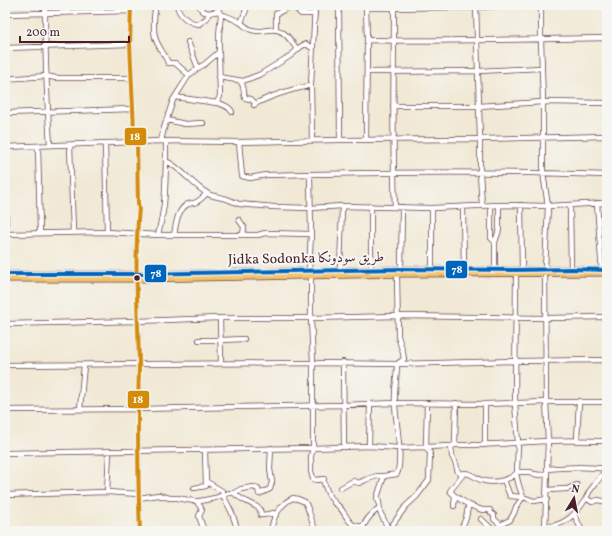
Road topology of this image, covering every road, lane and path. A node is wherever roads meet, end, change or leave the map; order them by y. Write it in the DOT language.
graph roads {
  1 [pos="45,5"];
  2 [pos="131,5"];
  3 [pos="156,5"];
  4 [pos="177,5"];
  5 [pos="200,5"];
  6 [pos="220,5"];
  7 [pos="246,5"];
  8 [pos="315,5"];
  9 [pos="339,5"];
  10 [pos="520,5"];
  11 [pos="540,5"];
  12 [pos="366,6"];
  13 [pos="394,6"];
  14 [pos="476,6"];
  15 [pos="287,7"];
  16 [pos="131,11"];
  17 [pos="220,12"];
  18 [pos="45,13"];
  19 [pos="208,13"];
  20 [pos="5,14"];
  21 [pos="315,14"];
  22 [pos="241,22"];
  23 [pos="276,30"];
  24 [pos="607,38"];
  25 [pos="541,39"];
  26 [pos="367,40"];
  27 [pos="394,40"];
  28 [pos="477,40"];
  29 [pos="188,42"];
  30 [pos="130,44"];
  31 [pos="45,47"];
  32 [pos="5,48"];
  33 [pos="312,48"];
  34 [pos="297,49"];
  35 [pos="219,52"];
  36 [pos="198,68"];
  37 [pos="542,68"];
  38 [pos="393,71"];
  39 [pos="478,71"];
  40 [pos="367,72"];
  41 [pos="189,75"];
  42 [pos="46,76"];
  43 [pos="219,77"];
  44 [pos="132,78"];
  45 [pos="5,79"];
  46 [pos="240,81"];
  47 [pos="311,85"];
  48 [pos="174,97"];
  49 [pos="543,102"];
  50 [pos="217,103"];
  51 [pos="607,103"];
  52 [pos="393,106"];
  53 [pos="479,106"];
  54 [pos="133,109"];
  55 [pos="48,112"];
  56 [pos="232,112"];
  57 [pos="5,113"];
  58 [pos="167,120"];
  59 [pos="203,123"];
  60 [pos="607,136"];
  61 [pos="544,137"];
  62 [pos="394,139"];
  63 [pos="480,139"];
  64 [pos="340,140"];
  65 [pos="366,140"];
  66 [pos="164,141"];
  67 [pos="312,141"];
  68 [pos="239,142"];
  69 [pos="105,143"];
  70 [pos="136,143"];
  71 [pos="50,145"];
  72 [pos="70,145"];
  73 [pos="38,146"];
  74 [pos="5,147"];
  75 [pos="166,161"];
  76 [pos="394,173"];
  77 [pos="480,173"];
  78 [pos="543,173"];
  79 [pos="310,174"];
  80 [pos="607,175"];
  81 [pos="5,185"];
  82 [pos="207,193"];
  83 [pos="597,203"];
  84 [pos="607,203"];
  85 [pos="499,205"];
  86 [pos="522,205"];
  87 [pos="570,205"];
  88 [pos="342,206"];
  89 [pos="371,206"];
  90 [pos="395,206"];
  91 [pos="482,206"];
  92 [pos="491,206"];
  93 [pos="548,206"];
  94 [pos="402,207"];
  95 [pos="463,207"];
  96 [pos="311,208"];
  97 [pos="432,208"];
  98 [pos="239,220"];
  99 [pos="73,232"];
  100 [pos="107,232"];
  101 [pos="40,233"];
  102 [pos="136,233"];
  103 [pos="6,234"];
  104 [pos="311,234"];
  105 [pos="158,235"];
  106 [pos="174,235"];
  107 [pos="243,235"];
  108 [pos="494,242"];
  109 [pos="432,270"];
  110 [pos="464,270"];
  111 [pos="340,271"];
  112 [pos="571,271"];
  113 [pos="371,272"];
  114 [pos="495,272"];
  115 [pos="520,272"];
  116 [pos="546,272"];
  117 [pos="605,272"];
  118 [pos="310,273"];
  119 [pos="400,273"];
  120 [pos="5,274"];
  121 [pos="137,276"];
  122 [pos="24,277"];
  123 [pos="5,279"];
  124 [pos="398,316"];
  125 [pos="607,317"];
  126 [pos="220,318"];
  127 [pos="311,318"];
  128 [pos="516,318"];
  129 [pos="546,318"];
  130 [pos="138,321"];
  131 [pos="5,324"];
  132 [pos="244,339"];
  133 [pos="199,340"];
  134 [pos="221,340"];
  135 [pos="607,360"];
  136 [pos="516,361"];
  137 [pos="546,361"];
  138 [pos="313,362"];
  139 [pos="343,362"];
  140 [pos="221,363"];
  141 [pos="138,364"];
  142 [pos="398,364"];
  143 [pos="5,365"];
  144 [pos="84,365"];
  145 [pos="579,401"];
  146 [pos="546,402"];
  147 [pos="607,402"];
  148 [pos="395,403"];
  149 [pos="427,403"];
  150 [pos="456,403"];
  151 [pos="515,403"];
  152 [pos="370,404"];
  153 [pos="485,404"];
  154 [pos="343,405"];
  155 [pos="313,406"];
  156 [pos="80,409"];
  157 [pos="138,409"];
  158 [pos="5,410"];
  159 [pos="607,432"];
  160 [pos="577,440"];
  161 [pos="548,441"];
  162 [pos="607,441"];
  163 [pos="518,443"];
  164 [pos="453,445"];
  165 [pos="485,445"];
  166 [pos="369,446"];
  167 [pos="344,447"];
  168 [pos="426,447"];
  169 [pos="271,448"];
  170 [pos="313,448"];
  171 [pos="399,448"];
  172 [pos="138,450"];
  173 [pos="205,450"];
  174 [pos="109,452"];
  175 [pos="5,453"];
  176 [pos="607,469"];
  177 [pos="547,471"];
  178 [pos="516,473"];
  179 [pos="463,475"];
  180 [pos="384,476"];
  181 [pos="504,480"];
  182 [pos="207,482"];
  183 [pos="577,485"];
  184 [pos="194,488"];
  185 [pos="341,488"];
  186 [pos="547,490"];
  187 [pos="107,492"];
  188 [pos="234,493"];
  189 [pos="5,495"];
  190 [pos="223,495"];
  191 [pos="139,496"];
  192 [pos="455,496"];
  193 [pos="523,497"];
  194 [pos="586,498"];
  195 [pos="546,499"];
  196 [pos="200,501"];
  197 [pos="607,502"];
  198 [pos="469,505"];
  199 [pos="454,506"];
  200 [pos="379,508"];
  201 [pos="574,514"];
  202 [pos="276,515"];
  203 [pos="482,520"];
  204 [pos="502,526"];
  205 [pos="362,529"];
  206 [pos="545,529"];
  207 [pos="389,530"];
  208 [pos="140,531"];
  209 [pos="204,531"];
  210 [pos="234,531"];
  211 [pos="272,531"];
  212 [pos="316,531"];
  213 [pos="462,531"];
  214 [pos="495,531"];
  215 [pos="582,531"];
  1 -- 18 [label="street"];
  2 -- 16 [label="street"];
  3 -- 41 [label="street"];
  4 -- 19 [label="street"];
  5 -- 19 [label="street"];
  6 -- 17 [label="street"];
  7 -- 22 [label="street"];
  8 -- 21 [label="street"];
  9 -- 64 [label="street"];
  10 -- 14 [label="street"];
  11 -- 25 [label="street"];
  12 -- 13 [label="street"];
  12 -- 26 [label="street"];
  13 -- 14 [label="street"];
  13 -- 27 [label="street"];
  14 -- 28 [label="street"];
  15 -- 21 [label="street"];
  15 -- 23 [label="street"];
  16 -- 18 [label="street"];
  16 -- 30 [label="street"];
  17 -- 19 [label="street"];
  17 -- 22 [label="street"];
  17 -- 35 [label="street"];
  18 -- 20 [label="street"];
  18 -- 31 [label="street"];
  21 -- 33 [label="street"];
  22 -- 23 [label="street"];
  23 -- 34 [label="street"];
  24 -- 25 [label="street"];
  25 -- 28 [label="street"];
  25 -- 37 [label="street"];
  26 -- 27 [label="street"];
  26 -- 40 [label="street"];
  27 -- 28 [label="street"];
  27 -- 38 [label="street"];
  28 -- 39 [label="street"];
  29 -- 36 [label="street"];
  30 -- 31 [label="street"];
  30 -- 44 [label="street"];
  31 -- 32 [label="street"];
  31 -- 42 [label="street"];
  33 -- 34 [label="street"];
  33 -- 47 [label="street"];
  34 -- 46 [label="street"];
  35 -- 36 [label="street"];
  35 -- 43 [label="street"];
  36 -- 41 [label="street"];
  37 -- 39 [label="street"];
  37 -- 49 [label="street"];
  38 -- 39 [label="street"];
  38 -- 40 [label="street"];
  38 -- 52 [label="street"];
  39 -- 53 [label="street"];
  40 -- 65 [label="street"];
  41 -- 48 [label="street"];
  42 -- 44 [label="street"];
  42 -- 45 [label="street"];
  42 -- 55 [label="street"];
  43 -- 46 [label="street"];
  43 -- 50 [label="street"];
  44 -- 54 [label="street"];
  46 -- 47 [label="street"];
  47 -- 67 [label="street"];
  48 -- 50 [label="street"];
  48 -- 58 [label="street"];
  49 -- 51 [label="street"];
  49 -- 53 [label="street"];
  49 -- 61 [label="street"];
  50 -- 56 [label="street"];
  52 -- 53 [label="street"];
  52 -- 62 [label="street"];
  53 -- 63 [label="street"];
  54 -- 55 [label="street"];
  54 -- 70 [label="street"];
  55 -- 57 [label="street"];
  55 -- 71 [label="street"];
  58 -- 59 [label="street"];
  58 -- 66 [label="street"];
  60 -- 61 [label="street"];
  61 -- 63 [label="street"];
  61 -- 78 [label="street"];
  62 -- 63 [label="street"];
  62 -- 65 [label="street"];
  62 -- 76 [label="street"];
  63 -- 77 [label="street"];
  64 -- 65 [label="street"];
  64 -- 67 [label="street"];
  66 -- 68 [label="street"];
  66 -- 70 [label="street"];
  66 -- 75 [label="street"];
  67 -- 68 [label="street"];
  68 -- 79 [label="street"];
  69 -- 70 [label="street"];
  69 -- 72 [label="street"];
  69 -- 100 [label="street"];
  70 -- 102 [label="street"];
  71 -- 72 [label="street"];
  71 -- 73 [label="street"];
  72 -- 99 [label="street"];
  73 -- 74 [label="street"];
  73 -- 101 [label="street"];
  75 -- 82 [label="street"];
  75 -- 105 [label="street"];
  76 -- 77 [label="street"];
  76 -- 79 [label="street"];
  76 -- 90 [label="street"];
  77 -- 78 [label="street"];
  77 -- 91 [label="street"];
  78 -- 80 [label="street"];
  78 -- 93 [label="street"];
  79 -- 96 [label="street"];
  81 -- 103 [label="street"];
  82 -- 96 [label="street"];
  82 -- 106 [label="street"];
  83 -- 84 [label="street"];
  83 -- 87 [label="street"];
  83 -- 117 [label="street"];
  85 -- 86 [label="street"];
  85 -- 92 [label="street"];
  85 -- 108 [label="street"];
  86 -- 93 [label="street"];
  86 -- 115 [label="street"];
  87 -- 93 [label="street"];
  87 -- 112 [label="street"];
  88 -- 89 [label="street"];
  88 -- 96 [label="street"];
  88 -- 111 [label="street"];
  89 -- 90 [label="street"];
  89 -- 113 [label="street"];
  90 -- 94 [label="street"];
  91 -- 92 [label="street"];
  91 -- 95 [label="street"];
  92 -- 108 [label="street"];
  93 -- 116 [label="street"];
  94 -- 97 [label="street"];
  94 -- 119 [label="street"];
  95 -- 97 [label="street"];
  95 -- 110 [label="street"];
  96 -- 104 [label="street"];
  97 -- 109 [label="street"];
  98 -- 107 [label="street"];
  99 -- 100 [label="street"];
  99 -- 101 [label="street"];
  100 -- 102 [label="street"];
  101 -- 103 [label="street"];
  102 -- 105 [label="street"];
  102 -- 121 [label="street"];
  104 -- 107 [label="street"];
  104 -- 118 [label="street"];
  105 -- 106 [label="street"];
  106 -- 107 [label="street"];
  108 -- 114 [label="street"];
  109 -- 110 [label="main road, Jidka Sodonka طريق سودونكا"];
  109 -- 119 [label="main road, Jidka Sodonka طريق سودونكا"];
  110 -- 114 [label="main road, Jidka Sodonka طريق سودونكا"];
  111 -- 113 [label="main road, Jidka Sodonka طريق سودونكا"];
  111 -- 118 [label="main road, Jidka Sodonka طريق سودونكا"];
  112 -- 116 [label="main road, Jidka Sodonka طريق سودونكا"];
  112 -- 117 [label="main road, Jidka Sodonka طريق سودونكا"];
  113 -- 118 [label="main road, Jidka Sodonka طريق سودونكا"];
  113 -- 119 [label="main road, Jidka Sodonka طريق سودونكا"];
  114 -- 115 [label="main road, Jidka Sodonka طريق سودونكا"];
  114 -- 119 [label="main road, Jidka Sodonka طريق سودونكا"];
  115 -- 116 [label="main road, Jidka Sodonka طريق سودونكا"];
  115 -- 128 [label="street"];
  116 -- 129 [label="street"];
  118 -- 121 [label="main road, Jidka Sodonka طريق سودونكا"];
  118 -- 127 [label="street"];
  119 -- 124 [label="street"];
  120 -- 122 [label="main road, Jidka Sodonka طريق سودونكا"];
  121 -- 122 [label="main road, Jidka Sodonka طريق سودونكا"];
  121 -- 130 [label="street"];
  122 -- 123 [label="main road, Jidka Sodonka طريق سودونكا"];
  124 -- 127 [label="street"];
  124 -- 128 [label="street"];
  124 -- 142 [label="street"];
  125 -- 129 [label="street"];
  126 -- 127 [label="street"];
  126 -- 130 [label="street"];
  126 -- 134 [label="street"];
  127 -- 138 [label="street"];
  128 -- 129 [label="street"];
  128 -- 136 [label="street"];
  129 -- 137 [label="street"];
  130 -- 131 [label="street"];
  130 -- 141 [label="street"];
  132 -- 134 [label="street"];
  133 -- 134 [label="street"];
  134 -- 140 [label="street"];
  135 -- 137 [label="street"];
  136 -- 137 [label="street"];
  136 -- 142 [label="street"];
  136 -- 151 [label="street"];
  137 -- 146 [label="street"];
  138 -- 139 [label="street"];
  138 -- 140 [label="street"];
  138 -- 155 [label="street"];
  139 -- 142 [label="street"];
  139 -- 154 [label="street"];
  140 -- 141 [label="street"];
  141 -- 144 [label="street"];
  141 -- 157 [label="street"];
  142 -- 148 [label="street"];
  143 -- 144 [label="street"];
  144 -- 156 [label="street"];
  145 -- 146 [label="street"];
  145 -- 147 [label="street"];
  145 -- 160 [label="street"];
  146 -- 151 [label="street"];
  146 -- 161 [label="street"];
  148 -- 149 [label="street"];
  148 -- 152 [label="street"];
  148 -- 171 [label="street"];
  149 -- 150 [label="street"];
  149 -- 168 [label="street"];
  150 -- 153 [label="street"];
  150 -- 164 [label="street"];
  151 -- 153 [label="street"];
  151 -- 163 [label="street"];
  152 -- 154 [label="street"];
  152 -- 166 [label="street"];
  153 -- 165 [label="street"];
  154 -- 155 [label="street"];
  154 -- 167 [label="street"];
  155 -- 157 [label="street"];
  155 -- 170 [label="street"];
  156 -- 157 [label="street"];
  156 -- 158 [label="street"];
  157 -- 172 [label="street"];
  159 -- 162 [label="street"];
  160 -- 161 [label="street"];
  160 -- 162 [label="street"];
  161 -- 163 [label="street"];
  161 -- 177 [label="street"];
  163 -- 165 [label="street"];
  163 -- 178 [label="street"];
  164 -- 165 [label="street"];
  164 -- 168 [label="street"];
  164 -- 179 [label="street"];
  166 -- 167 [label="street"];
  166 -- 171 [label="street"];
  167 -- 170 [label="street"];
  168 -- 171 [label="street"];
  168 -- 207 [label="street"];
  169 -- 170 [label="street"];
  169 -- 173 [label="street"];
  169 -- 188 [label="street"];
  170 -- 205 [label="street"];
  171 -- 180 [label="street"];
  172 -- 173 [label="street"];
  172 -- 174 [label="street"];
  172 -- 191 [label="street"];
  173 -- 182 [label="street"];
  174 -- 175 [label="street"];
  174 -- 187 [label="street"];
  176 -- 177 [label="street"];
  176 -- 194 [label="street"];
  177 -- 178 [label="street"];
  177 -- 186 [label="street"];
  178 -- 181 [label="street"];
  178 -- 193 [label="street"];
  179 -- 181 [label="street"];
  179 -- 192 [label="street"];
  180 -- 185 [label="street"];
  180 -- 200 [label="street"];
  181 -- 193 [label="street"];
  182 -- 184 [label="street"];
  182 -- 190 [label="street"];
  183 -- 186 [label="street"];
  186 -- 195 [label="street"];
  187 -- 189 [label="street"];
  187 -- 191 [label="street"];
  188 -- 190 [label="street"];
  188 -- 202 [label="street"];
  190 -- 196 [label="street"];
  190 -- 210 [label="street"];
  191 -- 196 [label="street"];
  191 -- 208 [label="street"];
  192 -- 198 [label="street"];
  192 -- 199 [label="street"];
  193 -- 195 [label="street"];
  193 -- 204 [label="street"];
  194 -- 197 [label="street"];
  194 -- 201 [label="street"];
  195 -- 206 [label="street"];
  196 -- 209 [label="street"];
  198 -- 204 [label="street"];
  198 -- 213 [label="street"];
  200 -- 205 [label="street"];
  200 -- 207 [label="street"];
  201 -- 206 [label="street"];
  201 -- 215 [label="street"];
  202 -- 211 [label="street"];
  202 -- 212 [label="street"];
  203 -- 214 [label="street"];
  204 -- 214 [label="street"];
}
